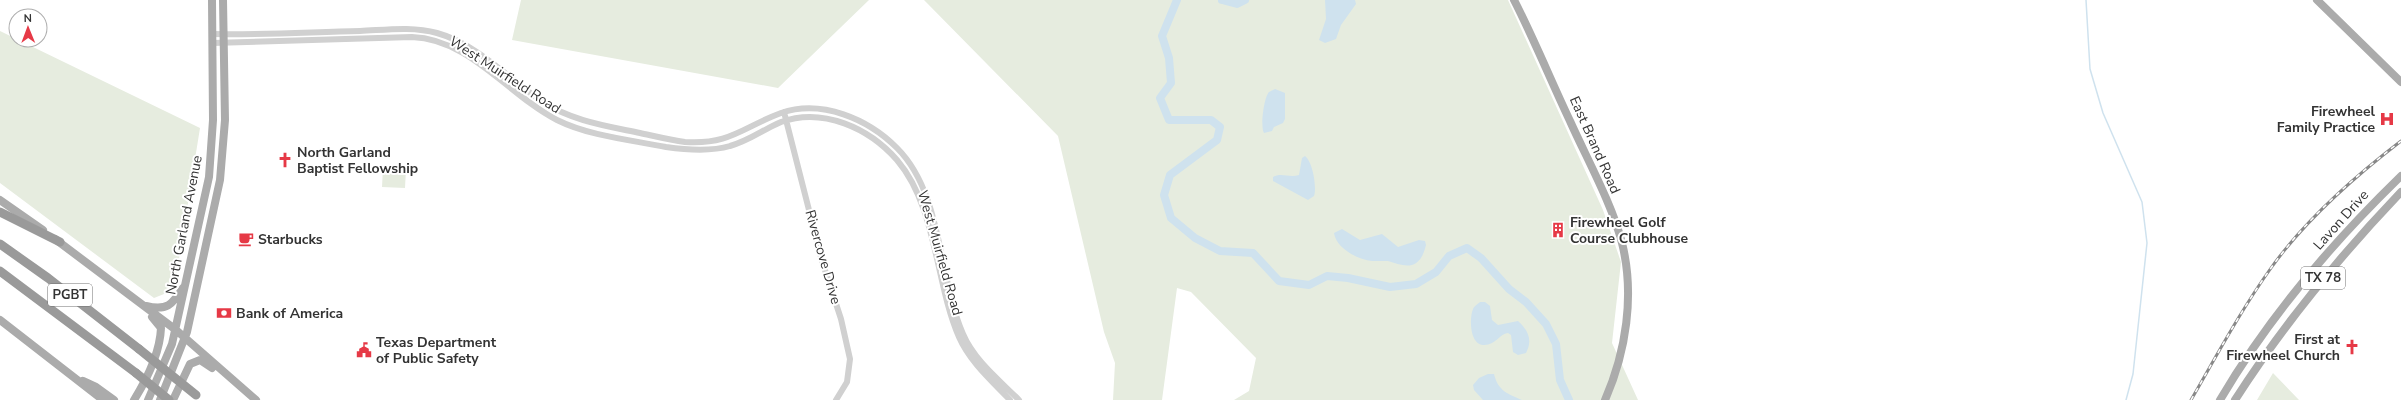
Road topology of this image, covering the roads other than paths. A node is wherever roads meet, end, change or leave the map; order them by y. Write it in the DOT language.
graph roads {
  1 [pos="212,0"];
  2 [pos="223,0"];
  3 [pos="1514,0"];
  4 [pos="2317,0"];
  5 [pos="212,38"];
  6 [pos="223,38"];
  7 [pos="2401,82"];
  8 [pos="784,112"];
  9 [pos="786,121"];
  10 [pos="2401,176"];
  11 [pos="2401,192"];
  12 [pos="0,200"];
  13 [pos="0,212"];
  14 [pos="60,242"];
  15 [pos="0,244"];
  16 [pos="0,271"];
  17 [pos="185,285"];
  18 [pos="144,306"];
  19 [pos="0,320"];
  20 [pos="176,330"];
  21 [pos="185,338"];
  22 [pos="76,379"];
  23 [pos="199,398"];
  24 [pos="254,399"];
  25 [pos="103,400"];
  26 [pos="114,400"];
  27 [pos="134,400"];
  28 [pos="148,400"];
  29 [pos="160,400"];
  30 [pos="169,400"];
  31 [pos="173,400"];
  32 [pos="836,400"];
  33 [pos="1010,400"];
  34 [pos="1019,400"];
  35 [pos="1605,400"];
  36 [pos="2220,400"];
  37 [pos="2235,400"];
  1 -- 5 [label="main road, North Garland Avenue"];
  2 -- 6 [label="main road, North Garland Avenue"];
  3 -- 35 [label="main road, East Brand Road"];
  4 -- 7 [label="main road"];
  5 -- 6 [label="street, West Muirfield Road"];
  5 -- 17 [label="main road, North Garland Avenue"];
  6 -- 8 [label="street, West Muirfield Road"];
  6 -- 9 [label="street, West Muirfield Road"];
  6 -- 21 [label="main road, North Garland Avenue"];
  8 -- 9 [label="street, Rivercove Drive"];
  8 -- 34 [label="street, West Muirfield Road"];
  9 -- 32 [label="street, Rivercove Drive"];
  9 -- 33 [label="street, West Muirfield Road"];
  10 -- 36 [label="main road, Lavon Drive / TX 78"];
  11 -- 37 [label="main road, Lavon Drive / TX 78"];
  12 -- 14 [label="main road"];
  13 -- 14 [label="highway"];
  14 -- 18 [label="main road"];
  15 -- 23 [label="highway, PGBT, bridge"];
  16 -- 30 [label="highway, PGBT, bridge"];
  17 -- 18 [label="main road"];
  17 -- 20 [label="main road, North Garland Avenue"];
  18 -- 20 [label="main road"];
  18 -- 27 [label="main road"];
  19 -- 22 [label="main road"];
  20 -- 21 [label="main road"];
  20 -- 28 [label="main road, North Garland Avenue"];
  21 -- 24 [label="main road"];
  21 -- 29 [label="main road, North Garland Avenue"];
  22 -- 25 [label="main road"];
  22 -- 26 [label="main road"];
  24 -- 31 [label="main road"];
}
